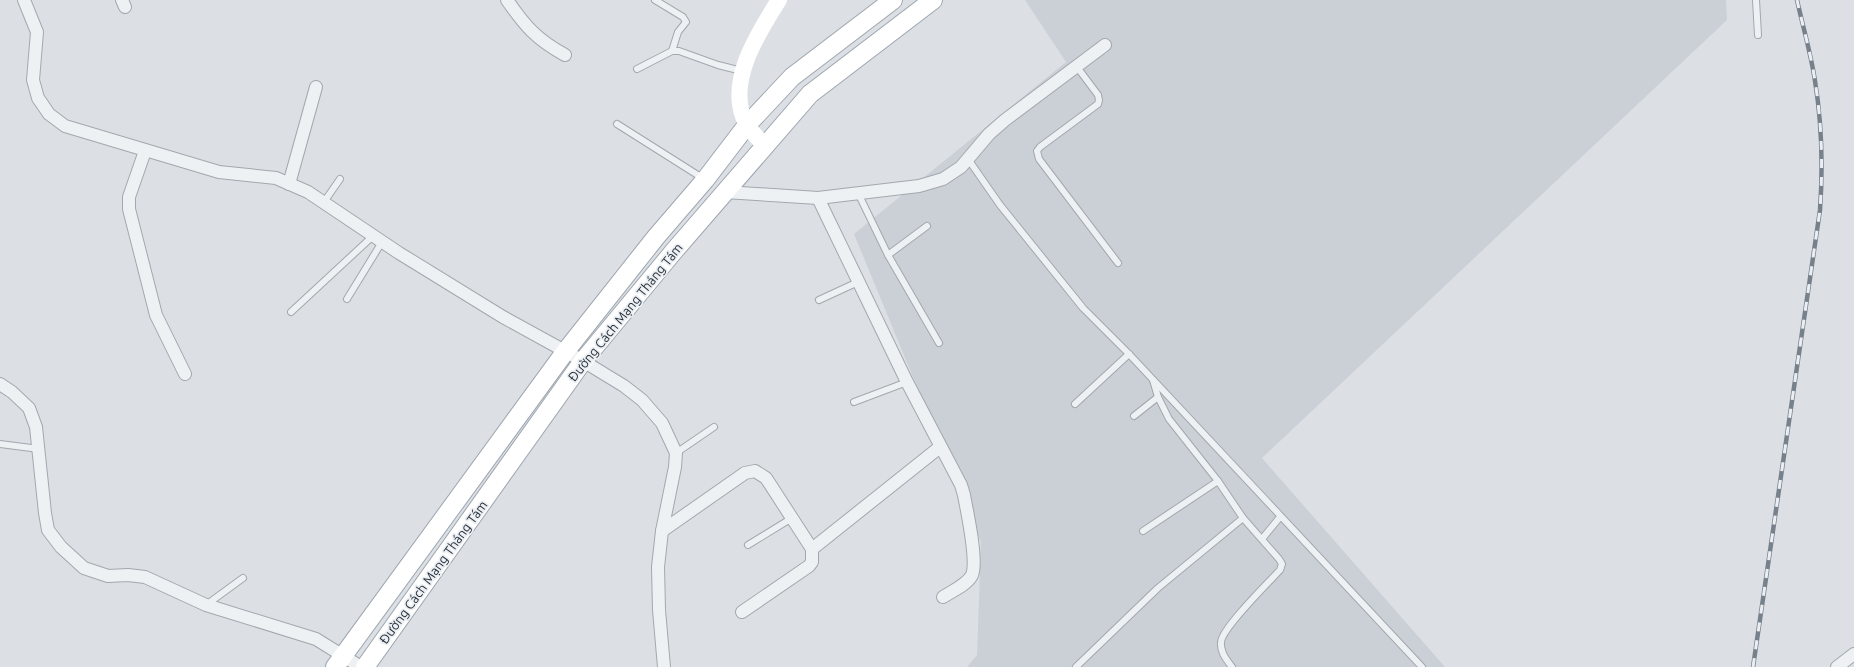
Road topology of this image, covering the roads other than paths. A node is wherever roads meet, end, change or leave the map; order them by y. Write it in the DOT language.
graph roads {
  1 [pos="24,0"];
  2 [pos="507,0"];
  3 [pos="655,0"];
  4 [pos="779,0"];
  5 [pos="893,0"];
  6 [pos="933,0"];
  7 [pos="1756,0"];
  8 [pos="1758,35"];
  9 [pos="1105,46"];
  10 [pos="672,51"];
  11 [pos="565,55"];
  12 [pos="1076,67"];
  13 [pos="637,69"];
  14 [pos="742,71"];
  15 [pos="316,87"];
  16 [pos="618,124"];
  17 [pos="747,125"];
  18 [pos="765,146"];
  19 [pos="145,151"];
  20 [pos="968,159"];
  21 [pos="340,179"];
  22 [pos="705,180"];
  23 [pos="289,184"];
  24 [pos="725,192"];
  25 [pos="858,193"];
  26 [pos="818,198"];
  27 [pos="324,202"];
  28 [pos="927,226"];
  29 [pos="378,239"];
  30 [pos="888,255"];
  31 [pos="1118,263"];
  32 [pos="858,282"];
  33 [pos="347,299"];
  34 [pos="819,300"];
  35 [pos="291,312"];
  36 [pos="939,343"];
  37 [pos="565,352"];
  38 [pos="1129,354"];
  39 [pos="583,361"];
  40 [pos="185,374"];
  41 [pos="1152,378"];
  42 [pos="907,382"];
  43 [pos="0,384"];
  44 [pos="1158,397"];
  45 [pos="854,402"];
  46 [pos="1075,404"];
  47 [pos="1134,416"];
  48 [pos="714,427"];
  49 [pos="0,444"];
  50 [pos="940,448"];
  51 [pos="39,449"];
  52 [pos="676,453"];
  53 [pos="1218,482"];
  54 [pos="1280,517"];
  55 [pos="792,518"];
  56 [pos="1243,518"];
  57 [pos="662,531"];
  58 [pos="1143,531"];
  59 [pos="1262,539"];
  60 [pos="748,545"];
  61 [pos="812,549"];
  62 [pos="243,578"];
  63 [pos="943,597"];
  64 [pos="206,605"];
  65 [pos="742,612"];
  66 [pos="1854,654"];
  67 [pos="339,661"];
  68 [pos="361,667"];
  69 [pos="365,667"];
  70 [pos="664,667"];
  71 [pos="1076,667"];
  72 [pos="1232,667"];
  73 [pos="1422,667"];
  74 [pos="1837,667"];
  1 -- 19 [label="street"];
  2 -- 11 [label="street"];
  3 -- 10 [label="lane"];
  4 -- 14 [label="main road"];
  5 -- 17 [label="main road, Đường Cách Mạng Tháng Tám"];
  6 -- 18 [label="main road, Đường Cách Mạng Tháng Tám"];
  7 -- 8 [label="lane"];
  9 -- 12 [label="street"];
  10 -- 13 [label="lane"];
  10 -- 14 [label="lane"];
  12 -- 20 [label="street"];
  12 -- 31 [label="lane"];
  14 -- 17 [label="main road"];
  15 -- 23 [label="street"];
  16 -- 22 [label="lane"];
  17 -- 18 [label="main road"];
  17 -- 22 [label="main road, Đường Cách Mạng Tháng Tám"];
  18 -- 24 [label="main road, Đường Cách Mạng Tháng Tám"];
  19 -- 23 [label="street"];
  19 -- 40 [label="street"];
  20 -- 25 [label="street"];
  20 -- 38 [label="lane"];
  21 -- 27 [label="lane"];
  22 -- 37 [label="main road, Đường Cách Mạng Tháng Tám"];
  23 -- 27 [label="street"];
  24 -- 26 [label="street"];
  24 -- 39 [label="main road, Đường Cách Mạng Tháng Tám"];
  25 -- 26 [label="street"];
  25 -- 30 [label="lane"];
  26 -- 32 [label="street"];
  27 -- 29 [label="street"];
  28 -- 30 [label="lane"];
  29 -- 33 [label="lane"];
  29 -- 35 [label="lane"];
  29 -- 37 [label="street"];
  30 -- 36 [label="lane"];
  32 -- 34 [label="lane"];
  32 -- 42 [label="street"];
  37 -- 39 [label="street"];
  37 -- 67 [label="main road, Đường Cách Mạng Tháng Tám"];
  38 -- 41 [label="lane"];
  38 -- 46 [label="lane"];
  39 -- 52 [label="street"];
  39 -- 69 [label="main road, Đường Cách Mạng Tháng Tám"];
  41 -- 44 [label="lane"];
  41 -- 54 [label="lane"];
  42 -- 45 [label="lane"];
  42 -- 50 [label="street"];
  43 -- 51 [label="street"];
  44 -- 47 [label="lane"];
  44 -- 53 [label="lane"];
  48 -- 52 [label="lane"];
  49 -- 51 [label="lane"];
  50 -- 61 [label="street"];
  50 -- 63 [label="street"];
  51 -- 64 [label="street"];
  52 -- 57 [label="street"];
  53 -- 56 [label="lane"];
  53 -- 58 [label="lane"];
  54 -- 59 [label="lane"];
  54 -- 73 [label="lane"];
  55 -- 57 [label="street"];
  55 -- 60 [label="lane"];
  55 -- 61 [label="street"];
  56 -- 59 [label="lane"];
  56 -- 71 [label="lane"];
  57 -- 70 [label="street"];
  59 -- 72 [label="lane"];
  61 -- 65 [label="street"];
  62 -- 64 [label="lane"];
  64 -- 67 [label="street"];
  66 -- 74 [label="street"];
  67 -- 68 [label="street"];
}
